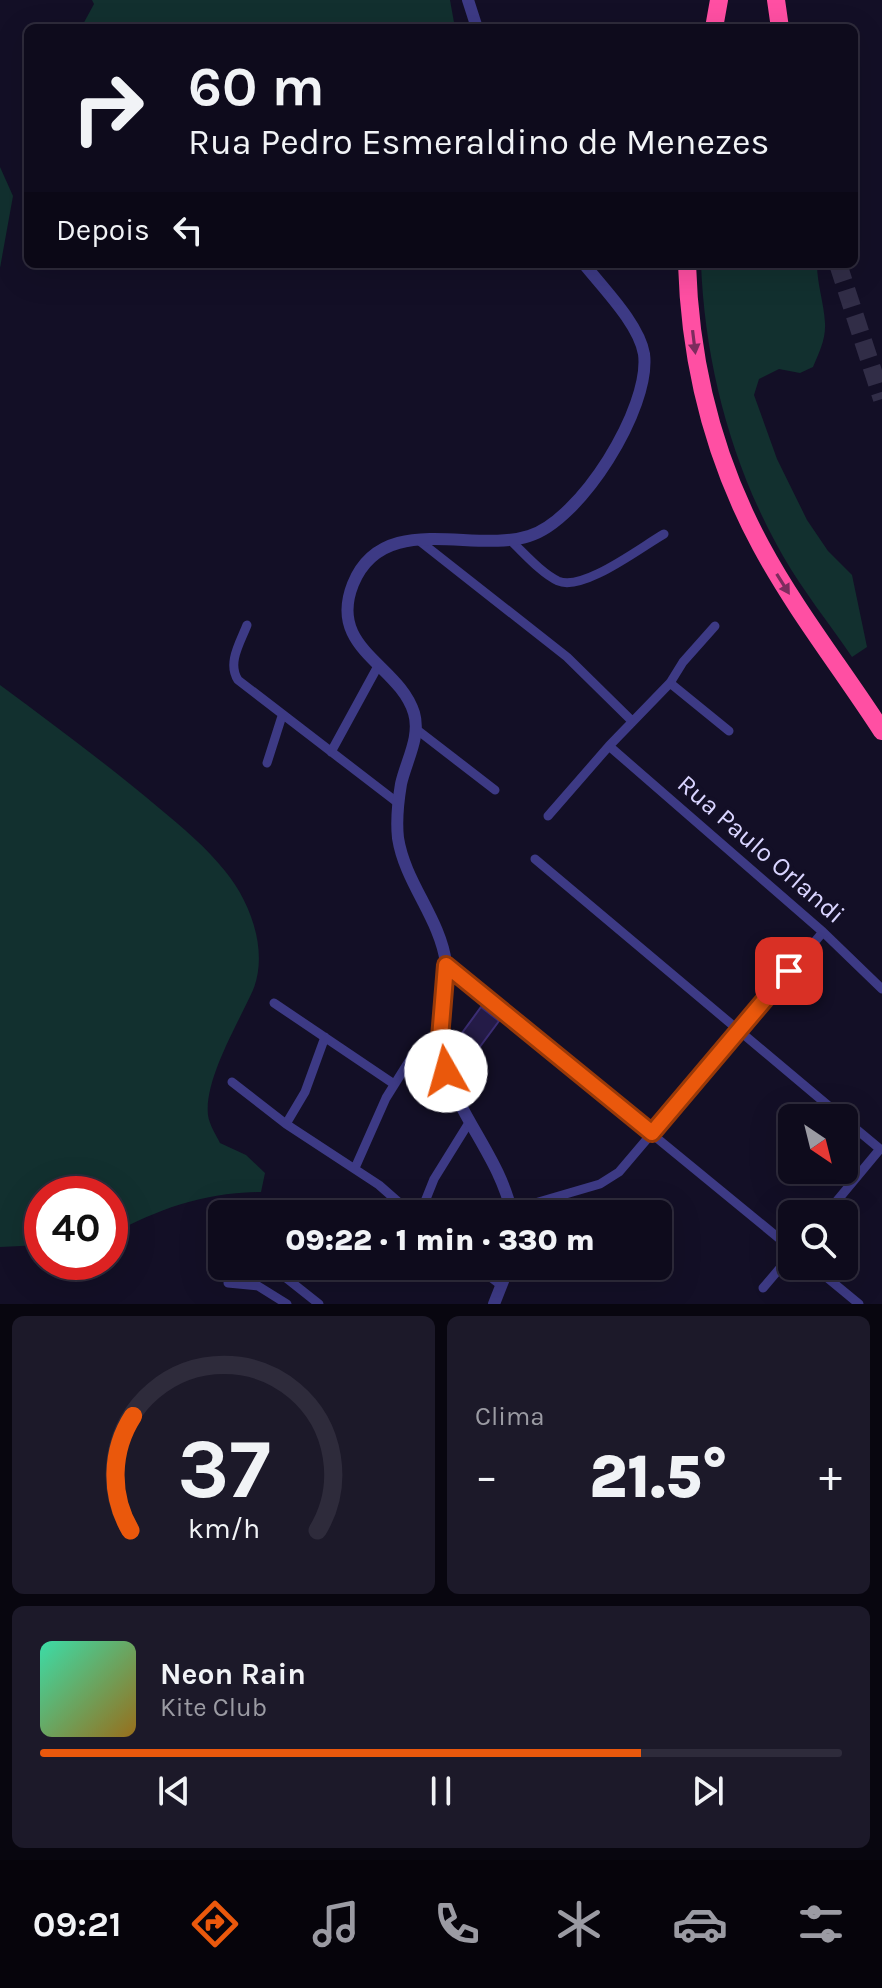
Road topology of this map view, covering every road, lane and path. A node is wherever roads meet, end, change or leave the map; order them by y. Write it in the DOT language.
graph roads {
  1 [pos="468,0"];
  2 [pos="719,0"];
  3 [pos="776,0"];
  4 [pos="476,24"];
  5 [pos="715,24"];
  6 [pos="779,24"];
  7 [pos="587,268"];
  8 [pos="687,268"];
  9 [pos="664,534"];
  10 [pos="417,539"];
  11 [pos="510,540"];
  12 [pos="247,625"];
  13 [pos="715,626"];
  14 [pos="378,666"];
  15 [pos="670,683"];
  16 [pos="282,716"];
  17 [pos="632,721"];
  18 [pos="416,729"];
  19 [pos="729,731"];
  20 [pos="882,731"];
  21 [pos="609,746"];
  22 [pos="331,752"];
  23 [pos="267,763"];
  24 [pos="495,790"];
  25 [pos="398,803"];
  26 [pos="548,816"];
  27 [pos="535,859"];
  28 [pos="823,932"];
  29 [pos="446,965"];
  30 [pos="882,989"];
  31 [pos="274,1003"];
  32 [pos="739,1030"];
  33 [pos="325,1037"];
  34 [pos="440,1038"];
  35 [pos="232,1082"];
  36 [pos="394,1084"];
  37 [pos="827,1104"];
  38 [pos="470,1121"];
  39 [pos="286,1124"];
  40 [pos="858,1130"];
  41 [pos="652,1133"];
  42 [pos="880,1149"];
  43 [pos="355,1168"];
  44 [pos="395,1200"];
  45 [pos="426,1200"];
  46 [pos="507,1200"];
  47 [pos="547,1200"];
  48 [pos="838,1200"];
  49 [pos="778,1239"];
  50 [pos="778,1269"];
  51 [pos="287,1280"];
  52 [pos="494,1280"];
  53 [pos="504,1280"];
  54 [pos="830,1280"];
  55 [pos="228,1283"];
  56 [pos="502,1286"];
  57 [pos="763,1288"];
  58 [pos="314,1303"];
  59 [pos="287,1304"];
  60 [pos="494,1304"];
  61 [pos="859,1304"];
  1 -- 4 [label="street"];
  2 -- 5 [label="highway"];
  3 -- 6 [label="highway"];
  7 -- 11 [label="street"];
  8 -- 20 [label="highway, one-way"];
  9 -- 11 [label="street"];
  10 -- 11 [label="street"];
  10 -- 14 [label="street"];
  10 -- 17 [label="street"];
  12 -- 16 [label="street"];
  13 -- 15 [label="street"];
  14 -- 18 [label="street"];
  14 -- 22 [label="street"];
  15 -- 17 [label="street"];
  15 -- 19 [label="street"];
  16 -- 22 [label="street"];
  16 -- 23 [label="street"];
  17 -- 21 [label="street"];
  18 -- 24 [label="street"];
  18 -- 25 [label="street"];
  21 -- 26 [label="street"];
  21 -- 28 [label="street, Rua Paulo Orlandi"];
  22 -- 25 [label="street"];
  25 -- 29 [label="street"];
  27 -- 32 [label="street"];
  28 -- 30 [label="street, Rua Paulo Orlandi"];
  28 -- 32 [label="street"];
  29 -- 34 [label="street"];
  29 -- 41 [label="street"];
  31 -- 33 [label="street"];
  32 -- 37 [label="street"];
  32 -- 41 [label="street"];
  33 -- 36 [label="street"];
  33 -- 39 [label="street"];
  34 -- 36 [label="street"];
  34 -- 38 [label="street"];
  35 -- 39 [label="street"];
  36 -- 43 [label="street"];
  38 -- 45 [label="street"];
  38 -- 46 [label="street"];
  39 -- 43 [label="street"];
  40 -- 42 [label="street"];
  41 -- 47 [label="street"];
  41 -- 49 [label="street"];
  42 -- 48 [label="street"];
  43 -- 44 [label="street"];
  50 -- 57 [label="street"];
  51 -- 58 [label="street"];
  52 -- 56 [label="street"];
  53 -- 56 [label="street"];
  54 -- 61 [label="street"];
  55 -- 59 [label="street"];
  56 -- 60 [label="street"];
}
